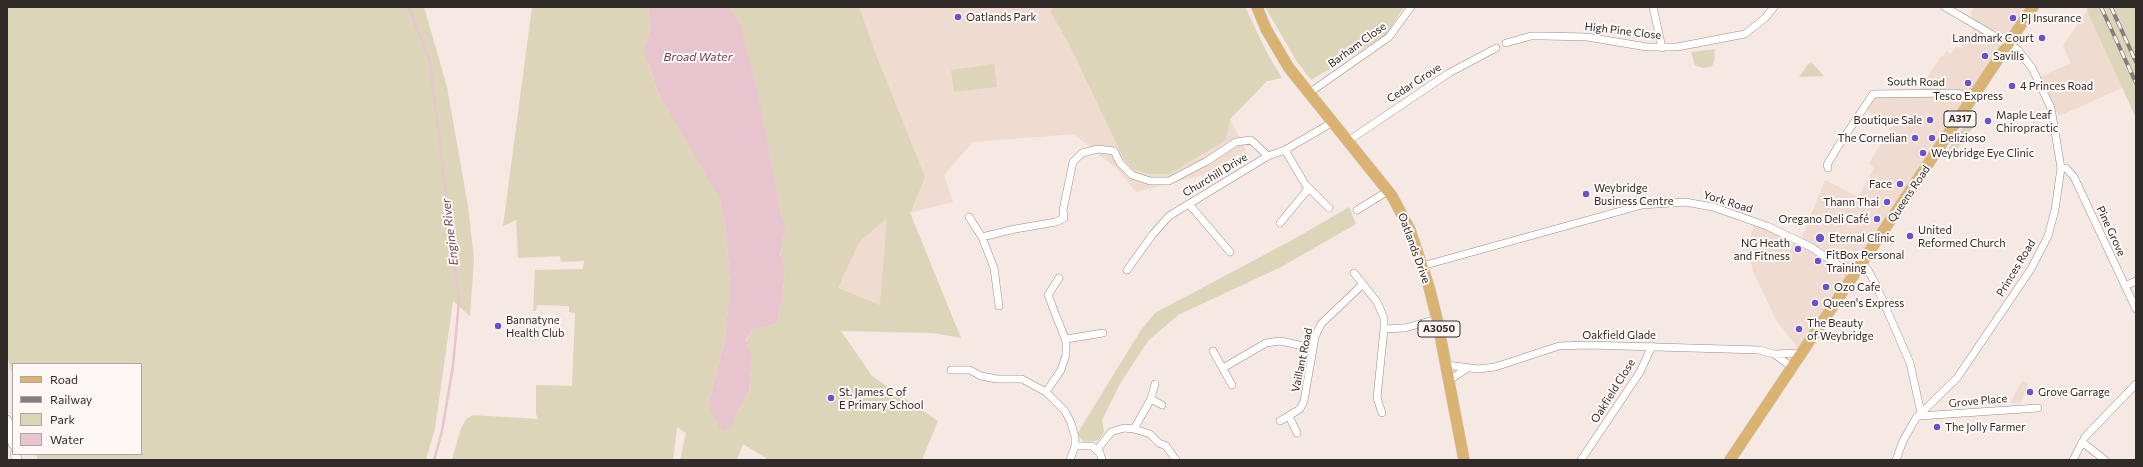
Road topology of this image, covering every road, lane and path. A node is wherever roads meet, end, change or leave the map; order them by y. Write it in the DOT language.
graph roads {
  1 [pos="1257,7"];
  2 [pos="1411,7"];
  3 [pos="1653,7"];
  4 [pos="1774,7"];
  5 [pos="1945,7"];
  6 [pos="2033,7"];
  7 [pos="1506,43"];
  8 [pos="2008,45"];
  9 [pos="1496,48"];
  10 [pos="1662,48"];
  11 [pos="1309,93"];
  12 [pos="1974,97"];
  13 [pos="1333,122"];
  14 [pos="1348,142"];
  15 [pos="1285,150"];
  16 [pos="1268,156"];
  17 [pos="1828,168"];
  18 [pos="2061,168"];
  19 [pos="1309,188"];
  20 [pos="1388,191"];
  21 [pos="1189,204"];
  22 [pos="1329,208"];
  23 [pos="1357,210"];
  24 [pos="969,217"];
  25 [pos="1280,223"];
  26 [pos="982,237"];
  27 [pos="1230,252"];
  28 [pos="1862,263"];
  29 [pos="1422,266"];
  30 [pos="1127,270"];
  31 [pos="1354,273"];
  32 [pos="1853,275"];
  33 [pos="1060,278"];
  34 [pos="2136,282"];
  35 [pos="1362,285"];
  36 [pos="2125,286"];
  37 [pos="999,306"];
  38 [pos="2136,309"];
  39 [pos="1437,319"];
  40 [pos="1384,329"];
  41 [pos="1103,333"];
  42 [pos="1066,339"];
  43 [pos="1652,346"];
  44 [pos="1313,348"];
  45 [pos="1213,351"];
  46 [pos="1801,353"];
  47 [pos="1774,354"];
  48 [pos="1446,365"];
  49 [pos="1792,367"];
  50 [pos="1223,368"];
  51 [pos="1468,368"];
  52 [pos="951,370"];
  53 [pos="1450,380"];
  54 [pos="1155,384"];
  55 [pos="2136,384"];
  56 [pos="1232,385"];
  57 [pos="1046,392"];
  58 [pos="1150,399"];
  59 [pos="1162,405"];
  60 [pos="2038,408"];
  61 [pos="1382,413"];
  62 [pos="1920,414"];
  63 [pos="1289,416"];
  64 [pos="7,420"];
  65 [pos="1280,421"];
  66 [pos="1134,429"];
  67 [pos="1297,433"];
  68 [pos="12,440"];
  69 [pos="2082,442"];
  70 [pos="1075,446"];
  71 [pos="1097,450"];
  72 [pos="1070,460"];
  73 [pos="1102,460"];
  74 [pos="1176,460"];
  75 [pos="1464,460"];
  76 [pos="1581,460"];
  77 [pos="1730,460"];
  78 [pos="1896,460"];
  79 [pos="2073,460"];
  80 [pos="2105,460"];
  1 -- 11 [label="main road, Oatlands Drive / A3050"];
  2 -- 11 [label="street, Barham Close"];
  3 -- 10 [label="street"];
  4 -- 10 [label="street, High Pine Close"];
  5 -- 8 [label="street"];
  6 -- 8 [label="main road, Queens Road / A317"];
  7 -- 10 [label="street, High Pine Close"];
  8 -- 12 [label="main road, Queens Road / A317"];
  8 -- 18 [label="street, Princes Road"];
  9 -- 14 [label="street, Cedar Grove"];
  11 -- 13 [label="main road, Oatlands Drive / A3050"];
  12 -- 17 [label="street, South Road"];
  12 -- 28 [label="main road, Queens Road / A317"];
  13 -- 14 [label="main road, Oatlands Drive / A3050"];
  13 -- 15 [label="street, Churchill Drive"];
  14 -- 20 [label="main road, Oatlands Drive / A3050"];
  15 -- 16 [label="street, Churchill Drive"];
  15 -- 19 [label="street"];
  16 -- 21 [label="street, Churchill Drive"];
  16 -- 26 [label="street"];
  18 -- 36 [label="street, Pine Grove"];
  18 -- 62 [label="street, Princes Road"];
  19 -- 22 [label="street"];
  19 -- 25 [label="street"];
  20 -- 23 [label="street"];
  20 -- 29 [label="main road, Oatlands Drive / A3050"];
  21 -- 27 [label="street"];
  21 -- 30 [label="street, Churchill Drive"];
  24 -- 26 [label="street"];
  26 -- 37 [label="street"];
  28 -- 32 [label="main road, Queens Road / A317"];
  28 -- 62 [label="street"];
  29 -- 32 [label="street, York Road"];
  29 -- 39 [label="main road, Oatlands Drive / A3050"];
  31 -- 35 [label="street"];
  32 -- 46 [label="main road, Queens Road / A317"];
  33 -- 42 [label="street"];
  34 -- 36 [label="street"];
  35 -- 40 [label="street"];
  35 -- 44 [label="street, Vaillant Road"];
  36 -- 38 [label="street, Pine Grove"];
  39 -- 40 [label="street"];
  39 -- 48 [label="main road, Oatlands Drive / A3050"];
  40 -- 61 [label="street"];
  41 -- 42 [label="street"];
  42 -- 57 [label="street"];
  43 -- 47 [label="street, Oakfield Glade"];
  43 -- 51 [label="street, Oakfield Glade"];
  43 -- 76 [label="street, Oakfield Close"];
  44 -- 50 [label="street"];
  44 -- 63 [label="street, Vaillant Road"];
  45 -- 50 [label="street"];
  46 -- 47 [label="street, Oakfield Glade"];
  46 -- 49 [label="main road, Queens Road / A317"];
  47 -- 49 [label="street, Oakfield Glade"];
  48 -- 51 [label="street, Oakfield Glade"];
  48 -- 53 [label="main road, Oatlands Drive / A3050"];
  49 -- 77 [label="main road, Queens Road / A317"];
  50 -- 56 [label="street"];
  51 -- 53 [label="street"];
  52 -- 57 [label="street"];
  53 -- 75 [label="main road, Oatlands Drive / A3050"];
  54 -- 58 [label="street"];
  55 -- 69 [label="street"];
  57 -- 70 [label="street"];
  58 -- 59 [label="street"];
  58 -- 66 [label="street"];
  60 -- 62 [label="street, Grove Place"];
  62 -- 78 [label="street, Princes Road"];
  63 -- 65 [label="street, Vaillant Road"];
  63 -- 67 [label="street"];
  64 -- 68 [label="street"];
  66 -- 71 [label="street"];
  66 -- 74 [label="street"];
  69 -- 79 [label="street"];
  69 -- 80 [label="street"];
  70 -- 71 [label="street"];
  70 -- 72 [label="street"];
  71 -- 73 [label="street"];
}
